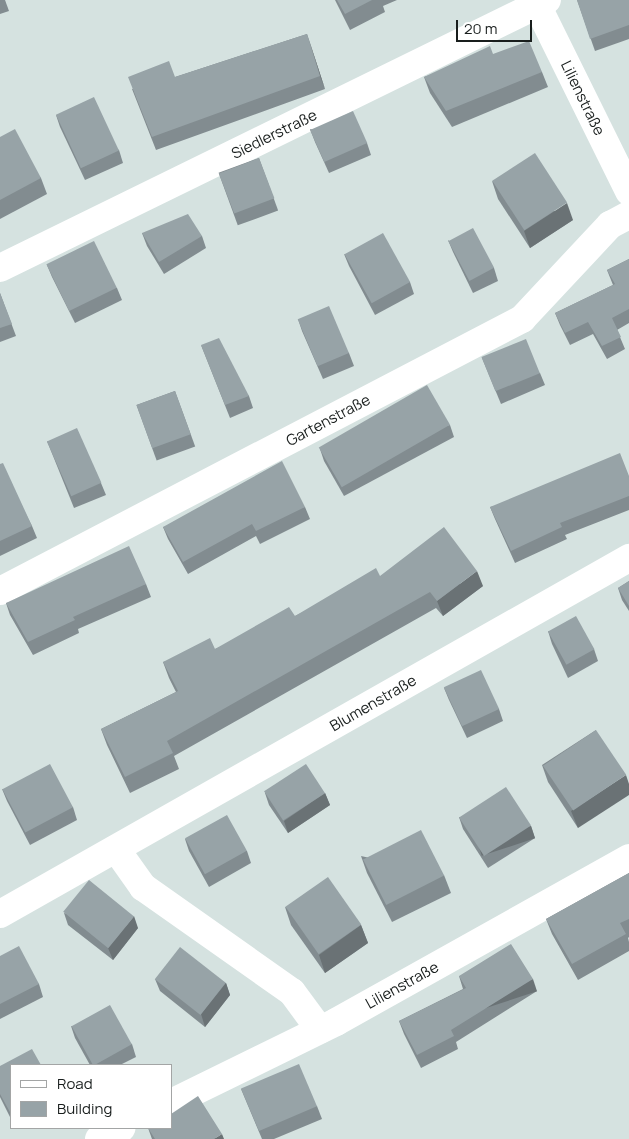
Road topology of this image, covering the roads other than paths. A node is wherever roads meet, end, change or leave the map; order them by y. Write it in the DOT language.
graph roads {
  1 [pos="542,2"];
  2 [pos="629,191"];
  3 [pos="629,215"];
  4 [pos="0,268"];
  5 [pos="629,558"];
  6 [pos="0,591"];
  7 [pos="116,849"];
  8 [pos="629,858"];
  9 [pos="0,914"];
  10 [pos="320,1030"];
  11 [pos="172,1104"];
  12 [pos="120,1129"];
  13 [pos="100,1139"];
  1 -- 2 [label="street, Lilienstraße"];
  1 -- 4 [label="street, Siedlerstraße"];
  3 -- 6 [label="street, Gartenstraße"];
  5 -- 7 [label="street, Blumenstraße"];
  7 -- 9 [label="street, Blumenstraße"];
  7 -- 10 [label="street"];
  8 -- 10 [label="street, Lilienstraße"];
  10 -- 11 [label="street, Lilienstraße"];
  12 -- 13 [label="street"];
}
